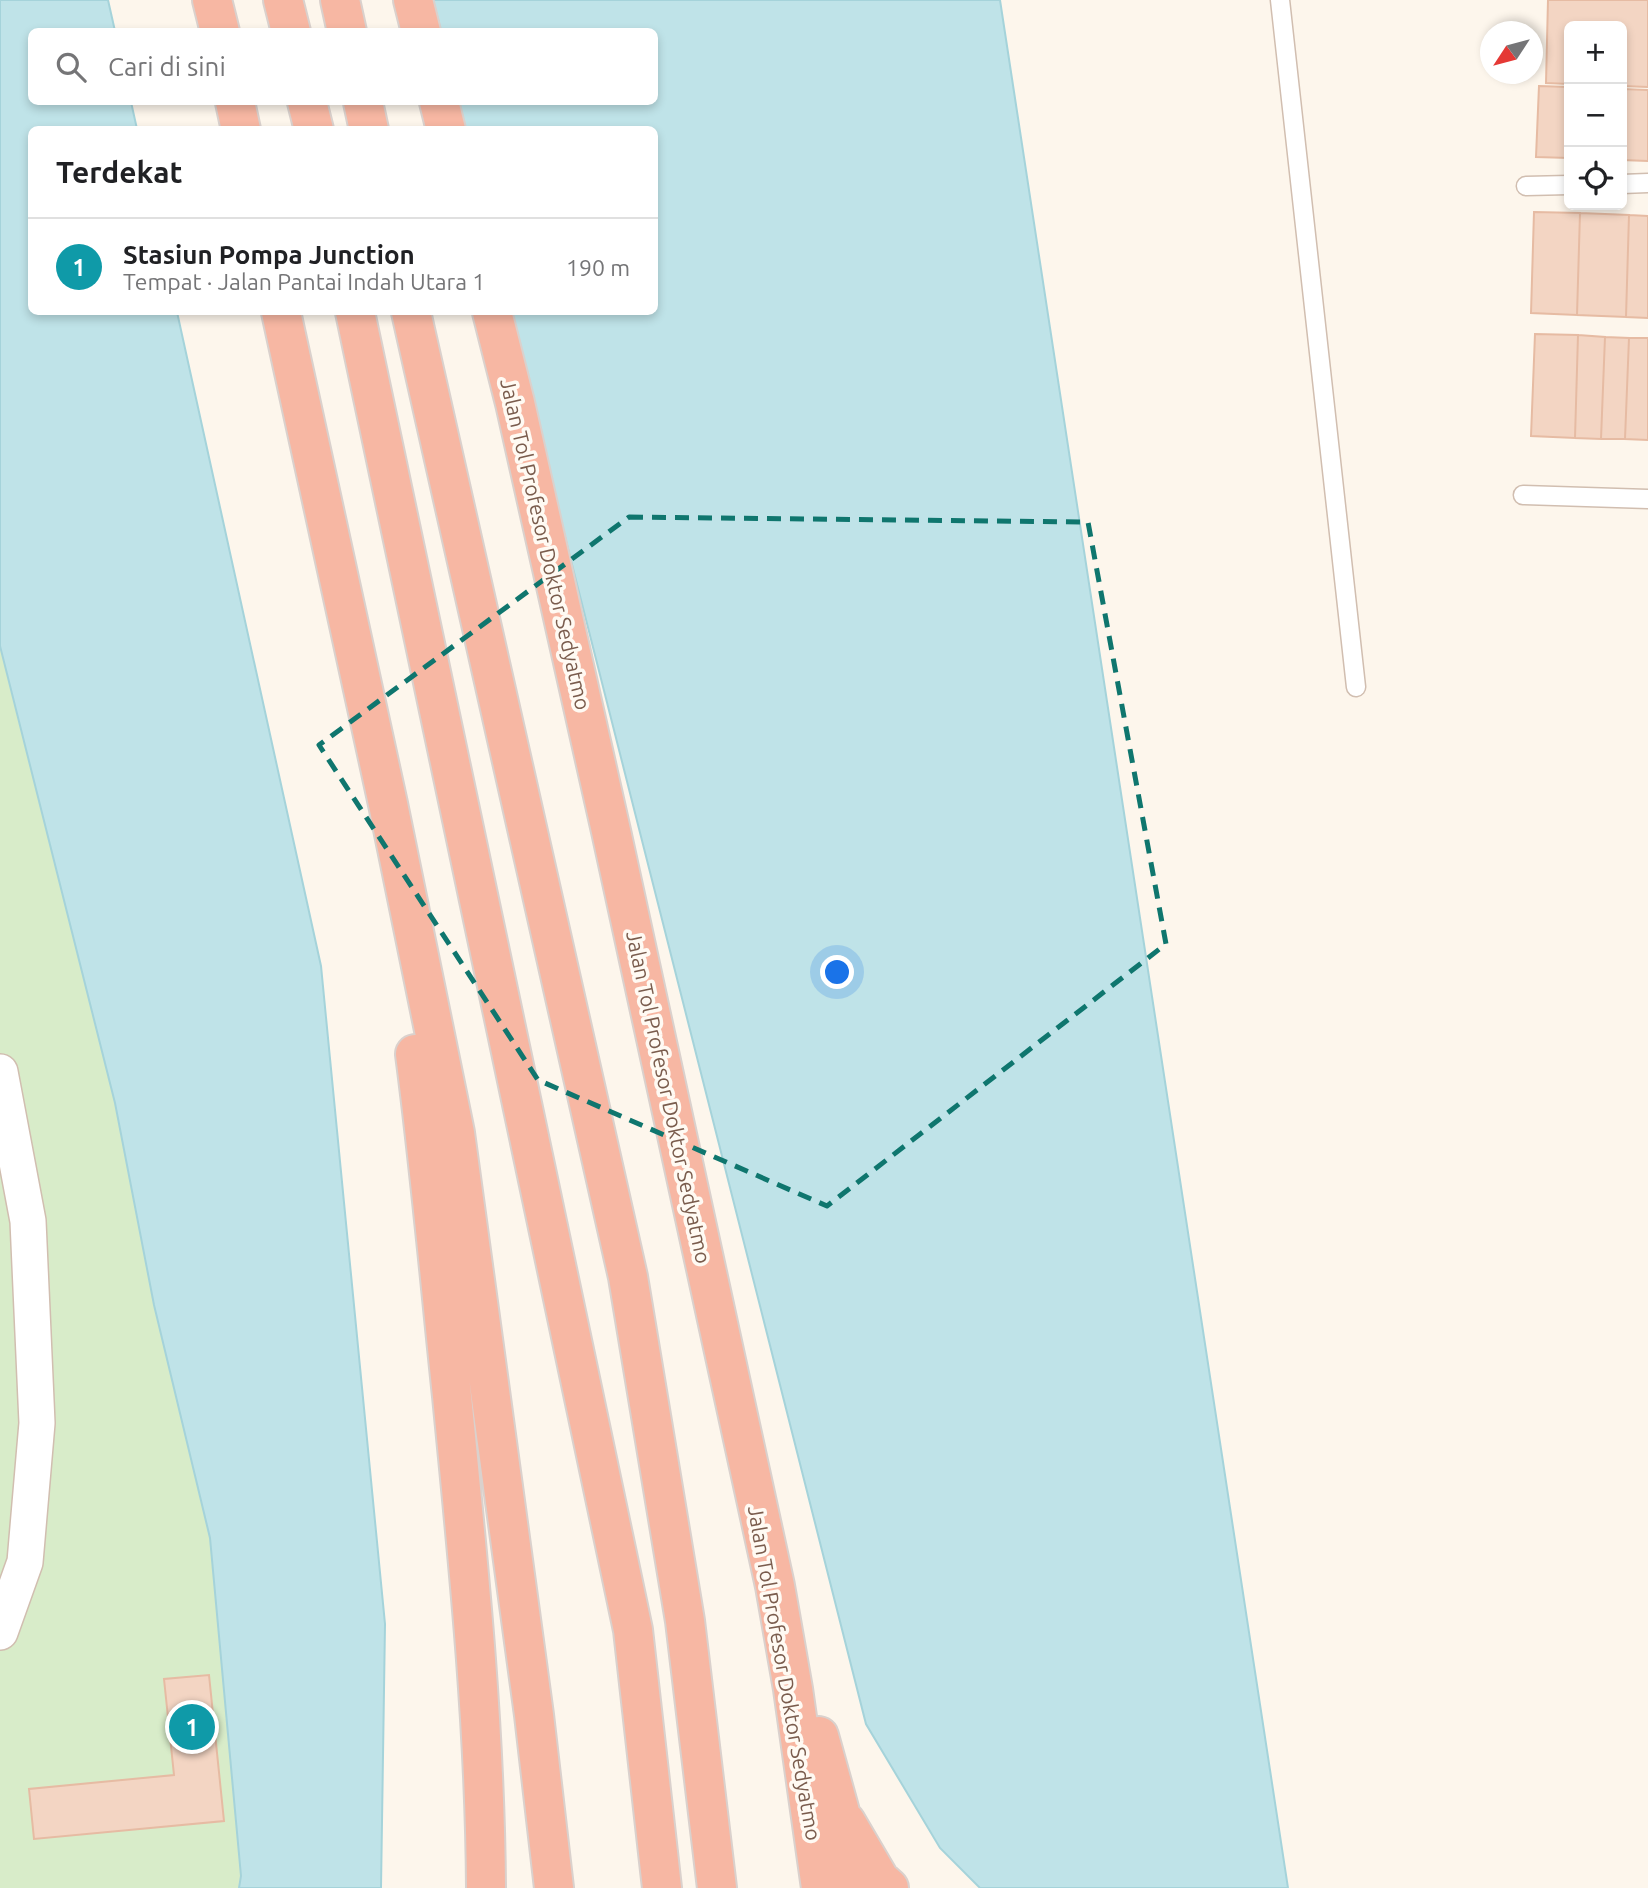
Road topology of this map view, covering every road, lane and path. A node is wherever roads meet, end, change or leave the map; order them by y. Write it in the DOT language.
graph roads {
  1 [pos="212,0"];
  2 [pos="284,0"];
  3 [pos="340,0"];
  4 [pos="413,0"];
  5 [pos="1280,0"];
  6 [pos="218,28"];
  7 [pos="290,28"];
  8 [pos="346,28"];
  9 [pos="420,28"];
  10 [pos="236,105"];
  11 [pos="308,105"];
  12 [pos="364,105"];
  13 [pos="440,105"];
  14 [pos="240,126"];
  15 [pos="313,126"];
  16 [pos="368,126"];
  17 [pos="445,126"];
  18 [pos="1648,183"];
  19 [pos="1627,184"];
  20 [pos="1564,185"];
  21 [pos="1527,186"];
  22 [pos="282,315"];
  23 [pos="356,315"];
  24 [pos="412,315"];
  25 [pos="493,315"];
  26 [pos="1524,495"];
  27 [pos="1648,499"];
  28 [pos="1356,687"];
  29 [pos="388,804"];
  30 [pos="0,1072"];
  31 [pos="775,1586"];
  32 [pos="0,1632"];
  33 [pos="875,1886"];
  34 [pos="486,1888"];
  35 [pos="554,1888"];
  36 [pos="662,1888"];
  37 [pos="718,1888"];
  38 [pos="821,1888"];
  1 -- 6 [label="highway"];
  2 -- 7 [label="highway"];
  3 -- 8 [label="highway"];
  4 -- 9 [label="highway"];
  5 -- 28 [label="lane"];
  10 -- 14 [label="highway"];
  11 -- 15 [label="highway"];
  12 -- 16 [label="highway"];
  13 -- 17 [label="highway"];
  18 -- 19 [label="lane"];
  20 -- 21 [label="lane"];
  22 -- 29 [label="highway"];
  23 -- 36 [label="highway"];
  24 -- 37 [label="highway"];
  25 -- 31 [label="highway, Jalan Tol Profesor Doktor Sedyatmo"];
  26 -- 27 [label="lane"];
  29 -- 34 [label="highway"];
  29 -- 35 [label="highway"];
  30 -- 32 [label="street"];
  31 -- 33 [label="highway"];
  31 -- 38 [label="highway, Jalan Tol Profesor Doktor Sedyatmo"];
}
